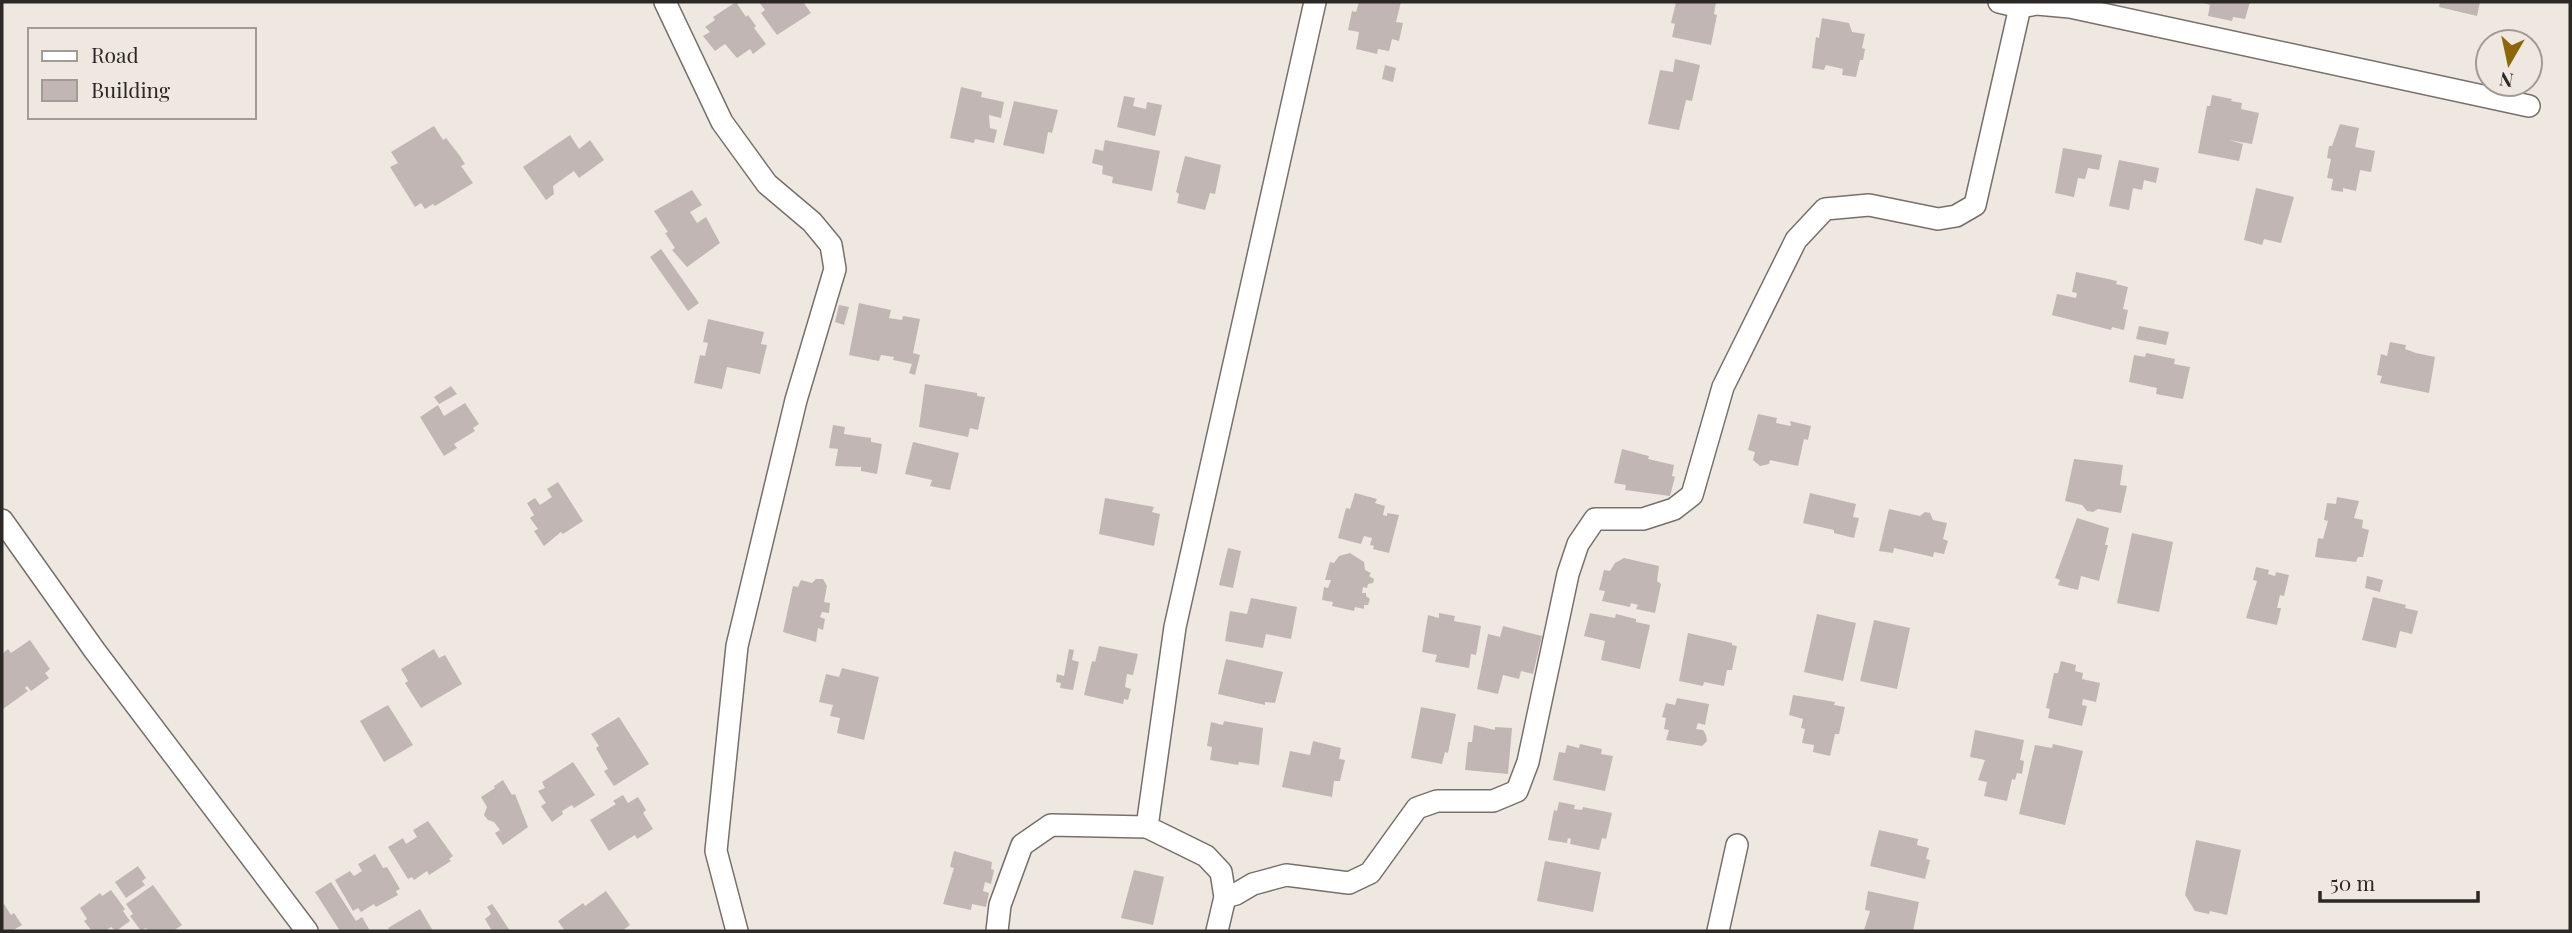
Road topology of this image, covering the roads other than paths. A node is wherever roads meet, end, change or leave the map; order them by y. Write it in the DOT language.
graph roads {
  1 [pos="665,2"];
  2 [pos="1315,2"];
  3 [pos="1999,2"];
  4 [pos="2020,7"];
  5 [pos="2529,106"];
  6 [pos="2,520"];
  7 [pos="1147,827"];
  8 [pos="1737,845"];
  9 [pos="1225,897"];
  10 [pos="307,931"];
  11 [pos="737,931"];
  12 [pos="997,931"];
  13 [pos="1217,931"];
  14 [pos="1718,931"];
  1 -- 11 [label="street"];
  2 -- 7 [label="street"];
  3 -- 4 [label="street"];
  4 -- 5 [label="street"];
  4 -- 9 [label="street"];
  6 -- 10 [label="street"];
  7 -- 9 [label="street"];
  7 -- 12 [label="street"];
  8 -- 14 [label="street"];
  9 -- 13 [label="street"];
}
